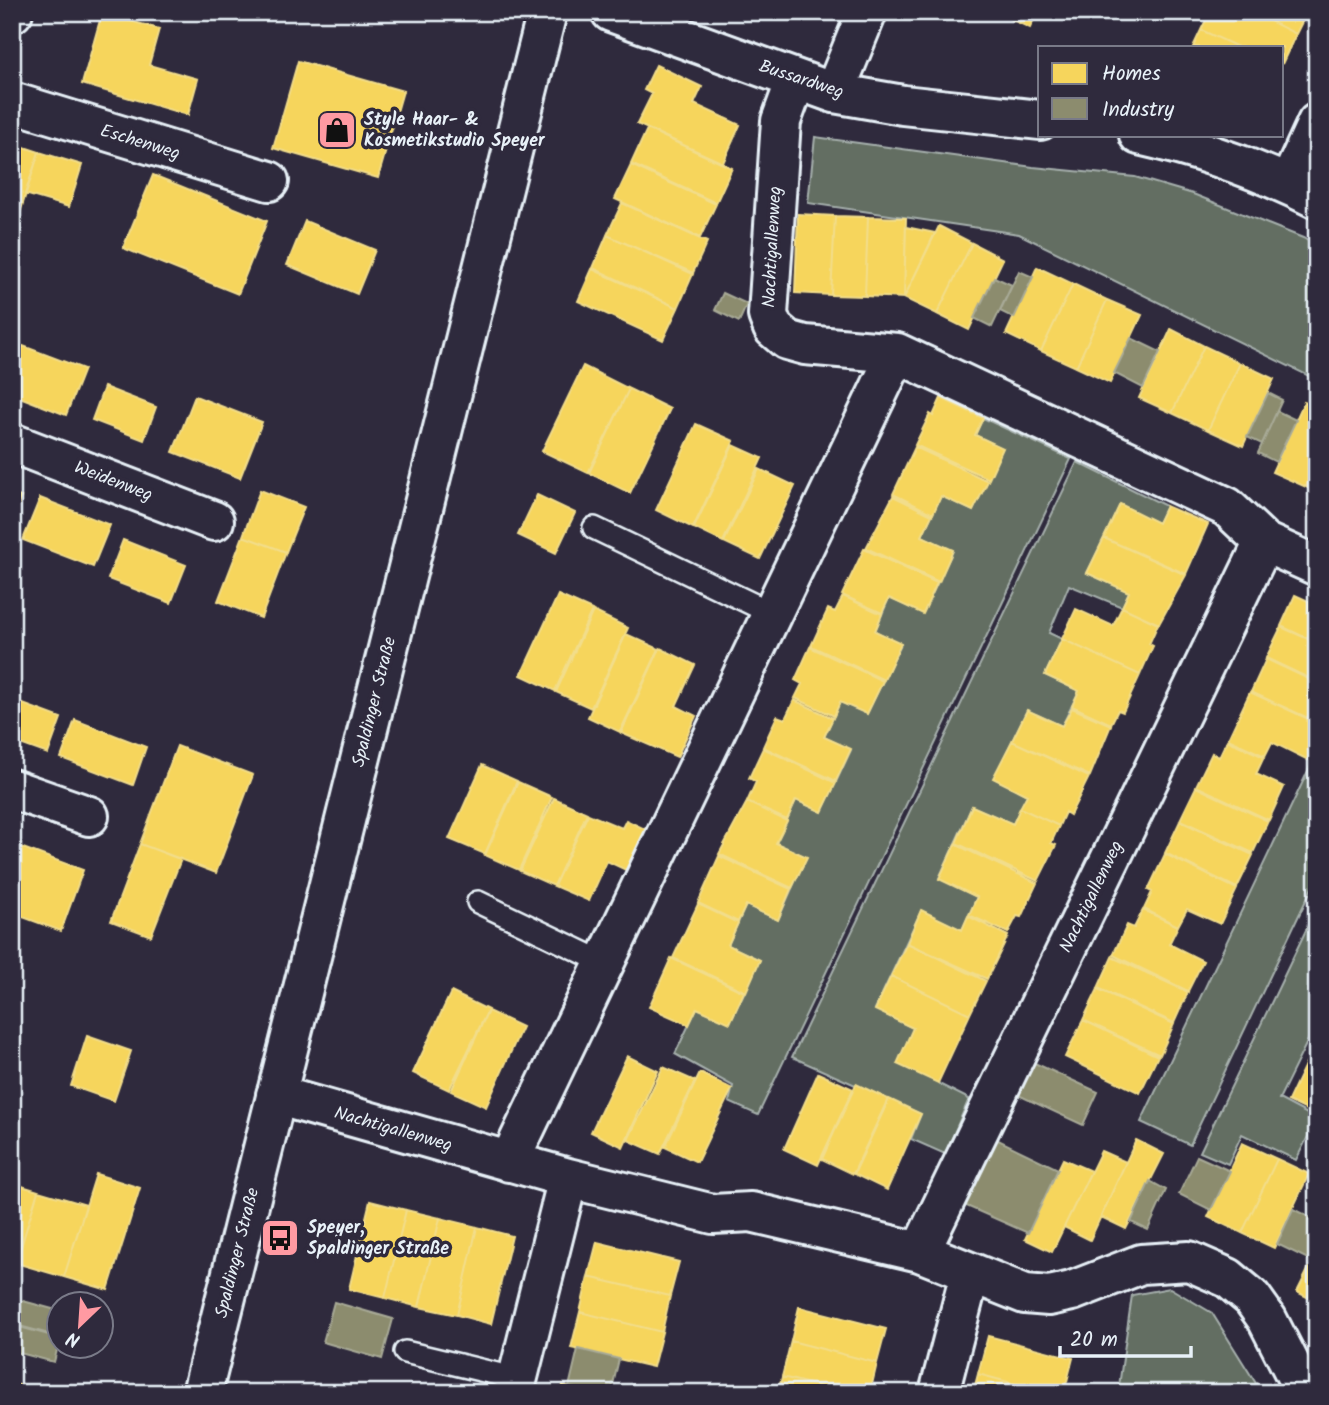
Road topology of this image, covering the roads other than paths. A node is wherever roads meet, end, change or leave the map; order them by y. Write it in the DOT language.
graph roads {
  1 [pos="547,12"];
  2 [pos="611,12"];
  3 [pos="867,12"];
  4 [pos="796,80"];
  5 [pos="834,93"];
  6 [pos="12,102"];
  7 [pos="1038,120"];
  8 [pos="1317,123"];
  9 [pos="1144,136"];
  10 [pos="269,181"];
  11 [pos="1303,191"];
  12 [pos="897,353"];
  13 [pos="12,443"];
  14 [pos="214,521"];
  15 [pos="594,528"];
  16 [pos="1264,542"];
  17 [pos="1317,566"];
  18 [pos="773,614"];
  19 [pos="12,789"];
  20 [pos="89,816"];
  21 [pos="478,902"];
  22 [pos="605,963"];
  23 [pos="276,1095"];
  24 [pos="509,1163"];
  25 [pos="568,1178"];
  26 [pos="920,1252"];
  27 [pos="970,1274"];
  28 [pos="405,1352"];
  29 [pos="516,1386"];
  30 [pos="202,1393"];
  31 [pos="939,1393"];
  32 [pos="1305,1393"];
  1 -- 23 [label="street, Spaldinger Straße"];
  2 -- 4 [label="street, Bussardweg"];
  3 -- 5 [label="street"];
  4 -- 5 [label="street, Bussardweg"];
  4 -- 12 [label="street, Nachtigallenweg"];
  5 -- 7 [label="street, Bussardweg"];
  6 -- 10 [label="street, Eschenweg"];
  8 -- 11 [label="street"];
  9 -- 11 [label="street"];
  12 -- 16 [label="street, Nachtigallenweg"];
  12 -- 18 [label="street"];
  13 -- 14 [label="street, Weidenweg"];
  15 -- 18 [label="lane"];
  16 -- 17 [label="street, Nachtigallenweg"];
  16 -- 26 [label="street, Nachtigallenweg"];
  18 -- 22 [label="street"];
  19 -- 20 [label="street"];
  21 -- 22 [label="lane"];
  22 -- 24 [label="street"];
  23 -- 24 [label="street, Nachtigallenweg"];
  23 -- 30 [label="street, Spaldinger Straße"];
  24 -- 25 [label="street, Nachtigallenweg"];
  25 -- 26 [label="street, Nachtigallenweg"];
  25 -- 29 [label="street"];
  26 -- 27 [label="street, Nachtigallenweg"];
  27 -- 31 [label="street"];
  27 -- 32 [label="street, Nachtigallenweg"];
  28 -- 29 [label="lane"];
}
